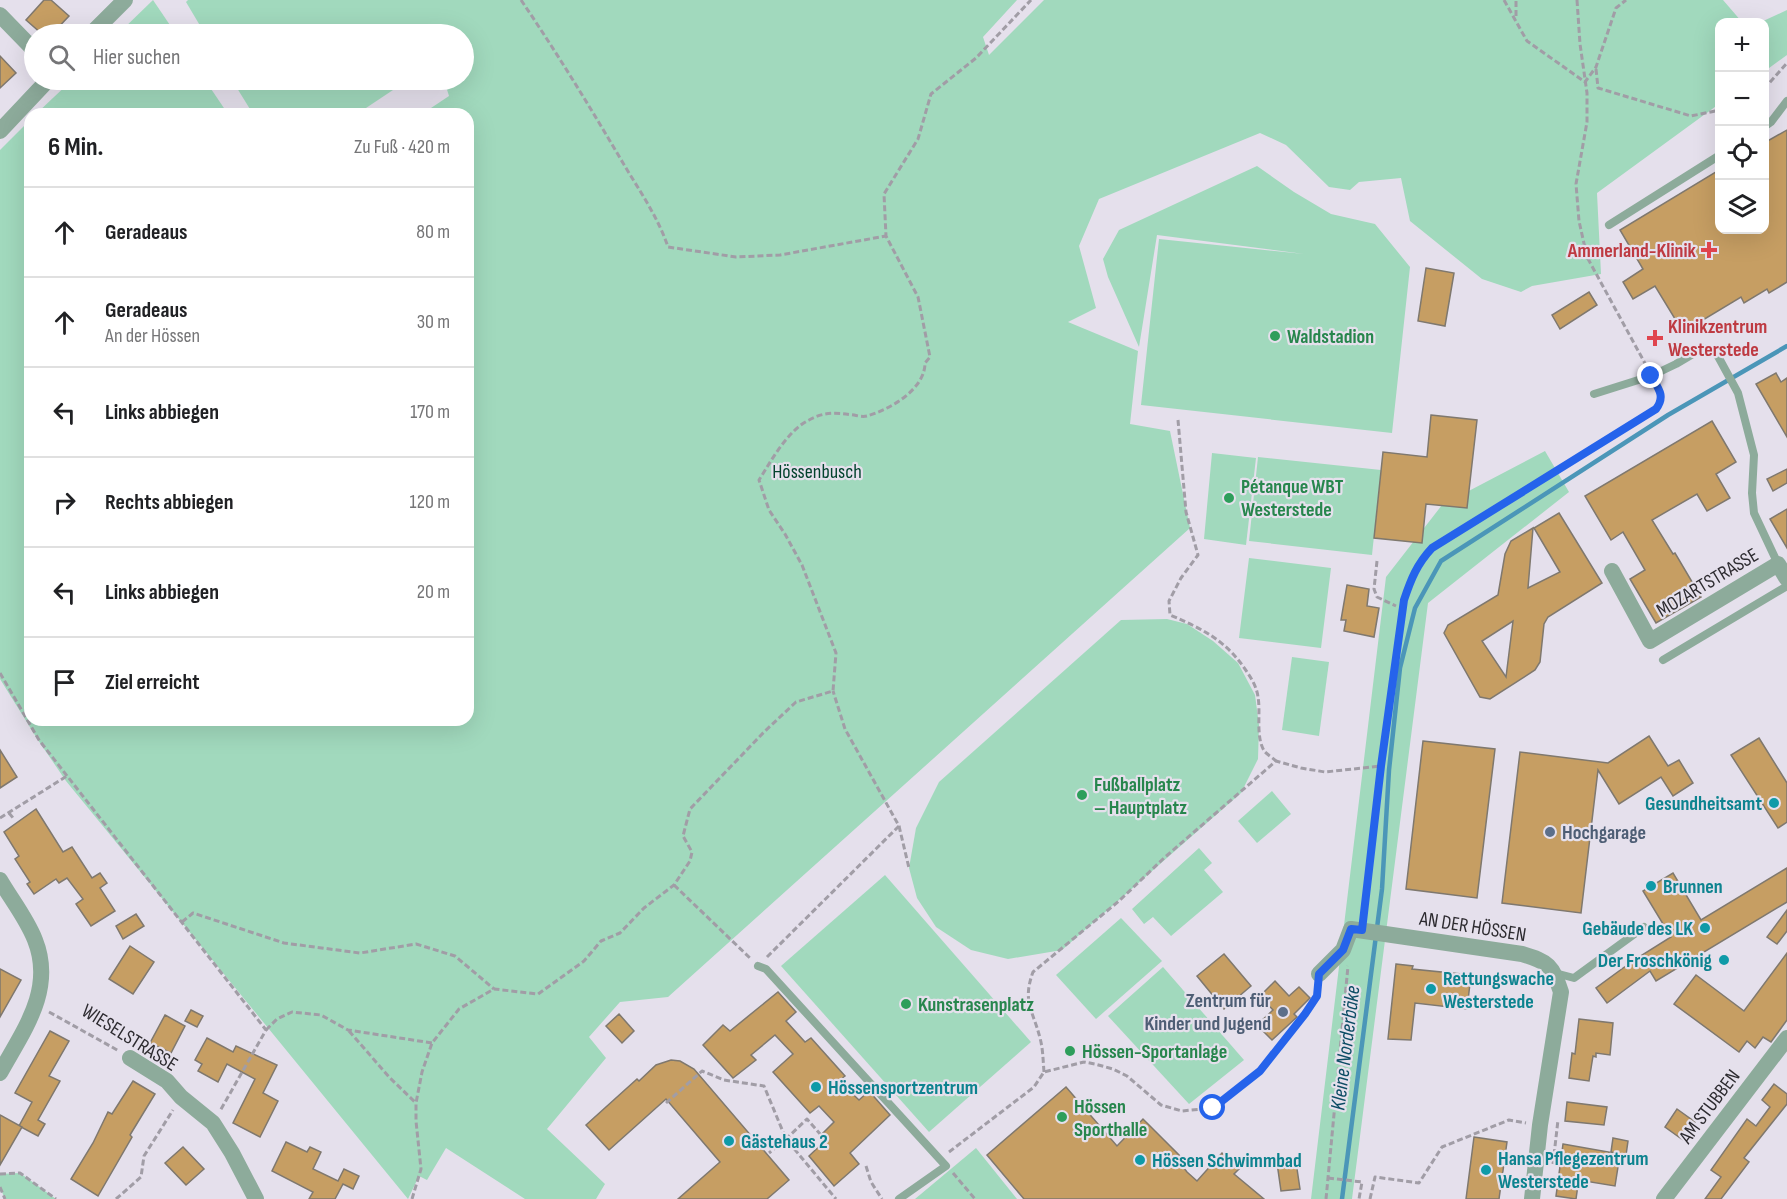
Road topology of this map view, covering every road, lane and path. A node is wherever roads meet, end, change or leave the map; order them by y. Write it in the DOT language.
graph roads {
  1 [pos="125,0"];
  2 [pos="521,0"];
  3 [pos="1031,0"];
  4 [pos="1504,0"];
  5 [pos="1516,0"];
  6 [pos="1577,0"];
  7 [pos="1626,0"];
  8 [pos="0,15"];
  9 [pos="1516,18"];
  10 [pos="101,24"];
  11 [pos="24,40"];
  12 [pos="1787,63"];
  13 [pos="1596,67"];
  14 [pos="1585,82"];
  15 [pos="1769,83"];
  16 [pos="39,90"];
  17 [pos="1787,101"];
  18 [pos="1715,111"];
  19 [pos="1769,123"];
  20 [pos="0,131"];
  21 [pos="1715,158"];
  22 [pos="1609,225"];
  23 [pos="886,236"];
  24 [pos="1703,348"];
  25 [pos="1714,349"];
  26 [pos="1651,376"];
  27 [pos="1594,394"];
  28 [pos="1178,420"];
  29 [pos="1377,561"];
  30 [pos="1778,564"];
  31 [pos="1612,571"];
  32 [pos="1787,579"];
  33 [pos="1787,586"];
  34 [pos="1396,606"];
  35 [pos="1663,660"];
  36 [pos="0,673"];
  37 [pos="833,691"];
  38 [pos="24,714"];
  39 [pos="31,726"];
  40 [pos="1276,761"];
  41 [pos="1381,766"];
  42 [pos="67,776"];
  43 [pos="9,813"];
  44 [pos="0,818"];
  45 [pos="14,819"];
  46 [pos="899,826"];
  47 [pos="909,868"];
  48 [pos="0,880"];
  49 [pos="674,885"];
  50 [pos="182,922"];
  51 [pos="1644,927"];
  52 [pos="1366,930"];
  53 [pos="1348,964"];
  54 [pos="758,966"];
  55 [pos="1555,973"];
  56 [pos="1319,974"];
  57 [pos="494,989"];
  58 [pos="37,1005"];
  59 [pos="266,1030"];
  60 [pos="348,1030"];
  61 [pos="1787,1038"];
  62 [pos="432,1044"];
  63 [pos="130,1058"];
  64 [pos="1044,1072"];
  65 [pos="0,1073"];
  66 [pos="181,1097"];
  67 [pos="666,1102"];
  68 [pos="416,1103"];
  69 [pos="1558,1117"];
  70 [pos="213,1123"];
  71 [pos="1540,1125"];
  72 [pos="821,1135"];
  73 [pos="786,1139"];
  74 [pos="769,1153"];
  75 [pos="944,1162"];
  76 [pos="1553,1164"];
  77 [pos="866,1166"];
  78 [pos="0,1174"];
  79 [pos="1328,1178"];
  80 [pos="0,1187"];
  81 [pos="5,1199"];
  82 [pos="56,1199"];
  83 [pos="116,1199"];
  84 [pos="256,1199"];
  85 [pos="412,1199"];
  86 [pos="836,1199"];
  87 [pos="882,1199"];
  88 [pos="899,1199"];
  89 [pos="975,1199"];
  90 [pos="1326,1199"];
  91 [pos="1359,1199"];
  92 [pos="1370,1199"];
  93 [pos="1532,1199"];
  94 [pos="1664,1199"];
  1 -- 10 [label="street"];
  2 -- 23 [label="path"];
  3 -- 23 [label="path"];
  4 -- 9 [label="path"];
  5 -- 9 [label="path"];
  6 -- 14 [label="path"];
  7 -- 13 [label="path"];
  8 -- 11 [label="street"];
  9 -- 14 [label="path"];
  12 -- 15 [label="path"];
  13 -- 14 [label="path"];
  13 -- 18 [label="path"];
  14 -- 26 [label="path"];
  16 -- 20 [label="street"];
  17 -- 19 [label="lane"];
  21 -- 22 [label="lane"];
  23 -- 37 [label="path"];
  24 -- 26 [label="lane"];
  25 -- 30 [label="lane"];
  26 -- 27 [label="lane"];
  26 -- 41 [label="path"];
  28 -- 40 [label="path"];
  29 -- 34 [label="path"];
  30 -- 31 [label="street, MOZARTSTRASSE"];
  30 -- 32 [label="street, MOZARTSTRASSE"];
  33 -- 35 [label="lane"];
  36 -- 38 [label="path"];
  37 -- 46 [label="path"];
  37 -- 49 [label="path"];
  39 -- 42 [label="path"];
  40 -- 41 [label="path"];
  40 -- 64 [label="path"];
  41 -- 52 [label="path"];
  42 -- 43 [label="path"];
  42 -- 50 [label="path"];
  43 -- 44 [label="path"];
  43 -- 45 [label="path"];
  46 -- 47 [label="path"];
  46 -- 54 [label="path"];
  48 -- 58 [label="street"];
  49 -- 54 [label="path"];
  49 -- 57 [label="path"];
  50 -- 57 [label="path"];
  50 -- 59 [label="path"];
  51 -- 55 [label="lane"];
  52 -- 55 [label="street, AN DER HÖSSEN"];
  52 -- 56 [label="street"];
  53 -- 79 [label="path"];
  54 -- 75 [label="lane"];
  55 -- 71 [label="street"];
  56 -- 64 [label="path"];
  57 -- 62 [label="path"];
  58 -- 63 [label="path, WIESELSTRASSE"];
  58 -- 65 [label="street"];
  59 -- 60 [label="path"];
  59 -- 70 [label="path"];
  60 -- 62 [label="path"];
  60 -- 68 [label="path"];
  61 -- 94 [label="street, AM STUBBEN"];
  62 -- 68 [label="path"];
  63 -- 66 [label="street, WIESELSTRASSE"];
  64 -- 75 [label="path"];
  66 -- 70 [label="street, WIESELSTRASSE"];
  66 -- 83 [label="path"];
  67 -- 73 [label="path"];
  68 -- 85 [label="path"];
  69 -- 76 [label="path"];
  70 -- 84 [label="street, WIESELSTRASSE"];
  71 -- 92 [label="path"];
  71 -- 93 [label="street"];
  72 -- 73 [label="path"];
  73 -- 74 [label="path"];
  73 -- 86 [label="path"];
  75 -- 88 [label="lane"];
  75 -- 89 [label="path"];
  77 -- 87 [label="path"];
  78 -- 82 [label="path"];
  79 -- 90 [label="path"];
  79 -- 91 [label="path"];
  80 -- 81 [label="path"];
}
